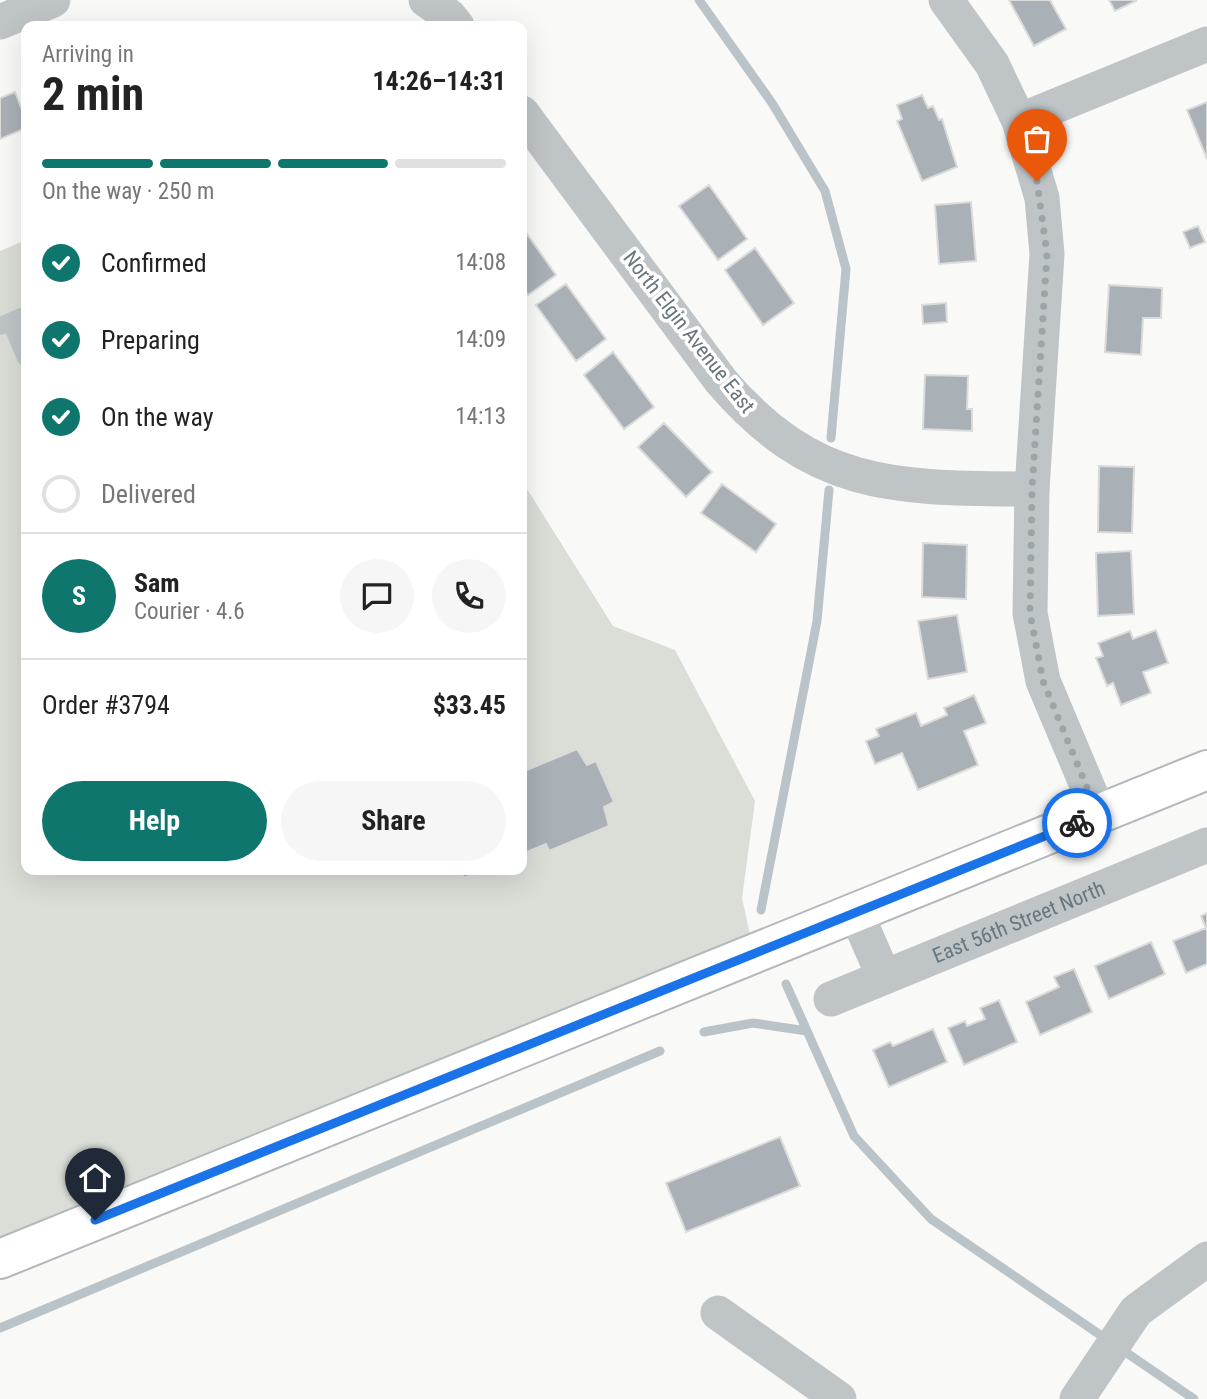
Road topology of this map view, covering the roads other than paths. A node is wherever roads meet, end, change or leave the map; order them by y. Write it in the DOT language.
graph roads {
  1 [pos="53,0"];
  2 [pos="426,0"];
  3 [pos="946,0"];
  4 [pos="453,21"];
  5 [pos="0,22"];
  6 [pos="1207,44"];
  7 [pos="527,120"];
  8 [pos="1019,121"];
  9 [pos="12,321"];
  10 [pos="21,345"];
  11 [pos="1032,489"];
  12 [pos="1207,770"];
  13 [pos="1098,814"];
  14 [pos="1207,845"];
  15 [pos="856,913"];
  16 [pos="884,977"];
  17 [pos="831,999"];
  18 [pos="0,1259"];
  19 [pos="1207,1259"];
  20 [pos="718,1313"];
  21 [pos="839,1399"];
  22 [pos="1077,1399"];
  1 -- 5 [label="street"];
  2 -- 4 [label="street"];
  3 -- 8 [label="street"];
  6 -- 8 [label="street"];
  7 -- 11 [label="street, North Elgin Avenue East"];
  8 -- 11 [label="street"];
  9 -- 10 [label="lane"];
  11 -- 13 [label="street"];
  12 -- 13 [label="street"];
  13 -- 15 [label="street"];
  14 -- 16 [label="street, East 56th Street North"];
  15 -- 16 [label="street"];
  15 -- 18 [label="street"];
  16 -- 17 [label="street, East 56th Street North"];
  19 -- 22 [label="street"];
  20 -- 21 [label="street"];
}
